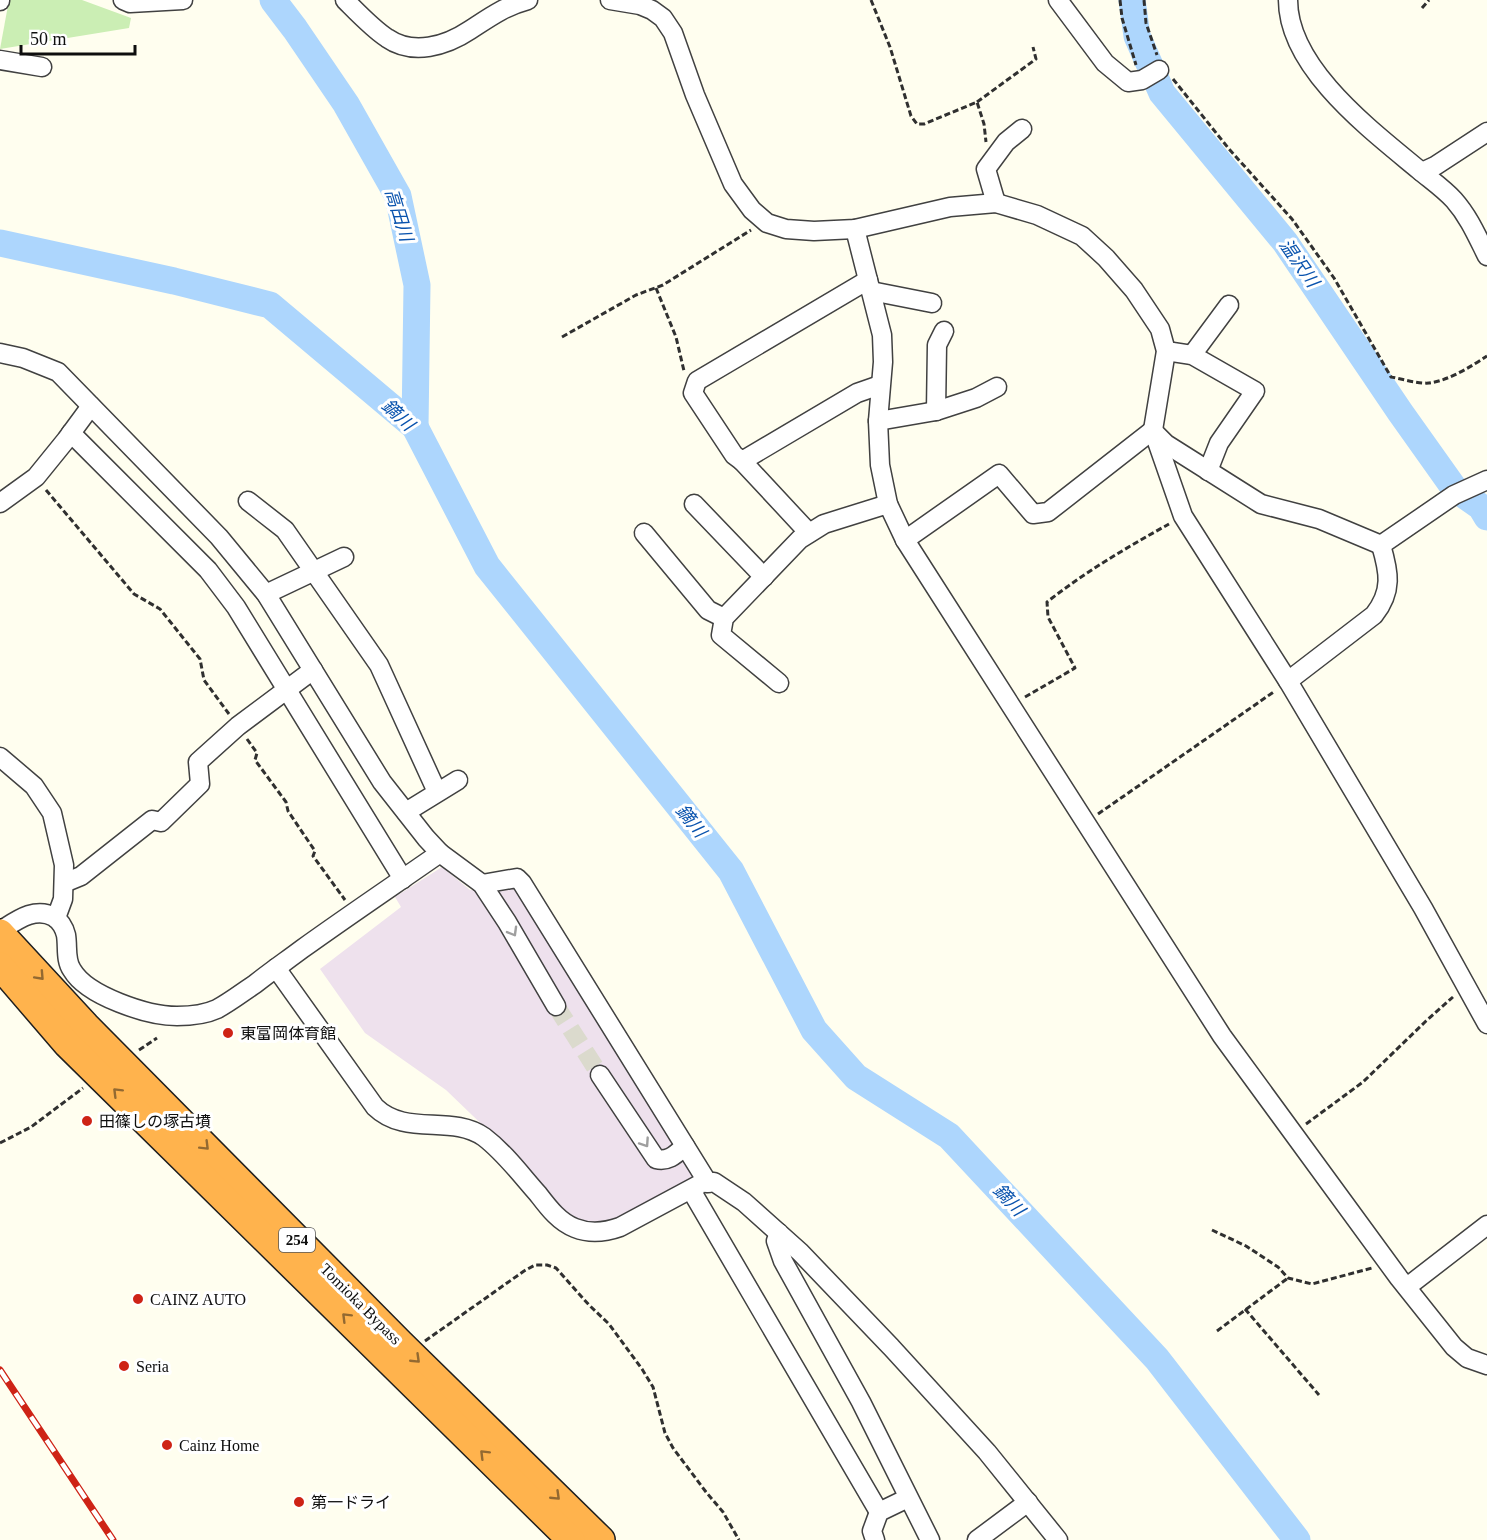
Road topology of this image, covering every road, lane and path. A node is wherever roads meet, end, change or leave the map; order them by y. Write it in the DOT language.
graph roads {
  1 [pos="123,0"];
  2 [pos="164,0"];
  3 [pos="183,0"];
  4 [pos="345,0"];
  5 [pos="528,0"];
  6 [pos="610,0"];
  7 [pos="871,0"];
  8 [pos="1058,0"];
  9 [pos="1120,0"];
  10 [pos="1144,0"];
  11 [pos="1287,0"];
  12 [pos="1429,0"];
  13 [pos="1422,8"];
  14 [pos="1034,47"];
  15 [pos="0,60"];
  16 [pos="42,67"];
  17 [pos="1162,69"];
  18 [pos="1142,80"];
  19 [pos="977,102"];
  20 [pos="1022,129"];
  21 [pos="1487,132"];
  22 [pos="986,169"];
  23 [pos="1422,172"];
  24 [pos="996,203"];
  25 [pos="765,221"];
  26 [pos="1480,221"];
  27 [pos="855,229"];
  28 [pos="1487,256"];
  29 [pos="869,286"];
  30 [pos="656,288"];
  31 [pos="932,303"];
  32 [pos="1229,306"];
  33 [pos="944,331"];
  34 [pos="562,337"];
  35 [pos="1166,351"];
  36 [pos="0,353"];
  37 [pos="1192,355"];
  38 [pos="1487,356"];
  39 [pos="880,386"];
  40 [pos="997,387"];
  41 [pos="693,393"];
  42 [pos="91,406"];
  43 [pos="936,411"];
  44 [pos="878,421"];
  45 [pos="1153,430"];
  46 [pos="71,433"];
  47 [pos="742,461"];
  48 [pos="1208,471"];
  49 [pos="36,477"];
  50 [pos="1480,483"];
  51 [pos="248,501"];
  52 [pos="0,503"];
  53 [pos="694,504"];
  54 [pos="888,504"];
  55 [pos="1183,516"];
  56 [pos="644,533"];
  57 [pos="809,533"];
  58 [pos="905,540"];
  59 [pos="1381,545"];
  60 [pos="344,557"];
  61 [pos="314,572"];
  62 [pos="764,577"];
  63 [pos="266,594"];
  64 [pos="724,618"];
  65 [pos="313,670"];
  66 [pos="1288,681"];
  67 [pos="779,683"];
  68 [pos="286,690"];
  69 [pos="1010,705"];
  70 [pos="238,726"];
  71 [pos="0,757"];
  72 [pos="458,780"];
  73 [pos="437,792"];
  74 [pos="405,812"];
  75 [pos="1085,823"];
  76 [pos="440,853"];
  77 [pos="403,879"];
  78 [pos="64,883"];
  79 [pos="482,884"];
  80 [pos="353,912"];
  81 [pos="56,918"];
  82 [pos="0,932"];
  83 [pos="0,966"];
  84 [pos="276,968"];
  85 [pos="1466,987"];
  86 [pos="556,1006"];
  87 [pos="1487,1024"];
  88 [pos="157,1038"];
  89 [pos="138,1051"];
  90 [pos="600,1075"];
  91 [pos="84,1088"];
  92 [pos="1293,1134"];
  93 [pos="0,1143"];
  94 [pos="685,1146"];
  95 [pos="700,1187"];
  96 [pos="1487,1225"];
  97 [pos="1212,1230"];
  98 [pos="778,1233"];
  99 [pos="1388,1263"];
  100 [pos="1288,1278"];
  101 [pos="1407,1287"];
  102 [pos="1245,1309"];
  103 [pos="1217,1331"];
  104 [pos="411,1354"];
  105 [pos="1487,1365"];
  106 [pos="1319,1395"];
  107 [pos="908,1498"];
  108 [pos="1028,1502"];
  109 [pos="879,1512"];
  110 [pos="571,1540"];
  111 [pos="601,1540"];
  112 [pos="739,1540"];
  113 [pos="875,1540"];
  114 [pos="930,1540"];
  115 [pos="977,1540"];
  116 [pos="1058,1540"];
  1 -- 2 [label="street"];
  2 -- 3 [label="street"];
  4 -- 5 [label="street"];
  6 -- 25 [label="street"];
  7 -- 19 [label="path"];
  8 -- 18 [label="street"];
  9 -- 18 [label="path"];
  10 -- 17 [label="path"];
  11 -- 23 [label="street"];
  12 -- 13 [label="path"];
  14 -- 19 [label="path"];
  15 -- 16 [label="street"];
  17 -- 18 [label="street"];
  17 -- 38 [label="path"];
  19 -- 22 [label="path"];
  20 -- 22 [label="street"];
  21 -- 23 [label="street"];
  22 -- 24 [label="street"];
  23 -- 26 [label="street"];
  24 -- 27 [label="street"];
  24 -- 35 [label="street"];
  25 -- 27 [label="street"];
  25 -- 30 [label="path"];
  26 -- 28 [label="street"];
  27 -- 29 [label="street"];
  29 -- 31 [label="street"];
  29 -- 39 [label="street"];
  29 -- 41 [label="street"];
  30 -- 34 [label="path"];
  30 -- 41 [label="path"];
  32 -- 37 [label="street"];
  33 -- 43 [label="street"];
  35 -- 37 [label="street"];
  35 -- 45 [label="street"];
  36 -- 42 [label="street"];
  37 -- 48 [label="street"];
  39 -- 44 [label="street"];
  39 -- 47 [label="street"];
  40 -- 43 [label="street"];
  41 -- 47 [label="street"];
  42 -- 46 [label="street"];
  42 -- 63 [label="street"];
  43 -- 44 [label="street"];
  44 -- 54 [label="street"];
  45 -- 48 [label="street"];
  45 -- 55 [label="street"];
  45 -- 58 [label="street"];
  46 -- 49 [label="street"];
  46 -- 68 [label="street"];
  47 -- 57 [label="street"];
  48 -- 59 [label="street"];
  49 -- 52 [label="street"];
  49 -- 70 [label="path"];
  50 -- 59 [label="street"];
  51 -- 61 [label="street"];
  53 -- 62 [label="street"];
  54 -- 57 [label="street"];
  54 -- 58 [label="street"];
  55 -- 66 [label="street"];
  55 -- 69 [label="path"];
  56 -- 64 [label="street"];
  57 -- 62 [label="street"];
  58 -- 69 [label="street"];
  59 -- 66 [label="street"];
  60 -- 61 [label="street"];
  61 -- 63 [label="street"];
  61 -- 73 [label="street"];
  62 -- 64 [label="street"];
  63 -- 65 [label="street"];
  64 -- 67 [label="street"];
  65 -- 68 [label="street"];
  65 -- 74 [label="street"];
  66 -- 75 [label="path"];
  66 -- 85 [label="street"];
  68 -- 70 [label="street"];
  68 -- 77 [label="street"];
  69 -- 75 [label="street"];
  70 -- 78 [label="street"];
  70 -- 80 [label="path"];
  71 -- 78 [label="street"];
  72 -- 73 [label="street"];
  73 -- 74 [label="street"];
  74 -- 76 [label="street"];
  75 -- 92 [label="street"];
  76 -- 77 [label="street"];
  76 -- 79 [label="street"];
  77 -- 80 [label="street"];
  78 -- 81 [label="street"];
  79 -- 86 [label="street, one-way"];
  79 -- 94 [label="street"];
  80 -- 84 [label="street"];
  81 -- 82 [label="street"];
  81 -- 84 [label="street"];
  82 -- 104 [label="highway, Tomioka Bypass / 254, one-way"];
  110 -- 83 [label="highway, Tomioka Bypass / 254, one-way"];
  84 -- 95 [label="street"];
  85 -- 87 [label="street"];
  85 -- 92 [label="path"];
  88 -- 89 [label="path"];
  90 -- 94 [label="street, one-way"];
  91 -- 93 [label="path"];
  92 -- 99 [label="street"];
  94 -- 95 [label="street"];
  95 -- 98 [label="street"];
  95 -- 109 [label="street"];
  96 -- 101 [label="street"];
  97 -- 100 [label="path"];
  98 -- 107 [label="street"];
  98 -- 108 [label="street"];
  99 -- 100 [label="path"];
  99 -- 101 [label="street"];
  100 -- 102 [label="path"];
  101 -- 105 [label="street"];
  102 -- 103 [label="path"];
  102 -- 106 [label="path"];
  104 -- 111 [label="highway, Tomioka Bypass / 254, one-way"];
  104 -- 112 [label="path"];
  107 -- 109 [label="street"];
  107 -- 114 [label="street"];
  108 -- 115 [label="street"];
  108 -- 116 [label="street"];
  109 -- 113 [label="street"];
}
